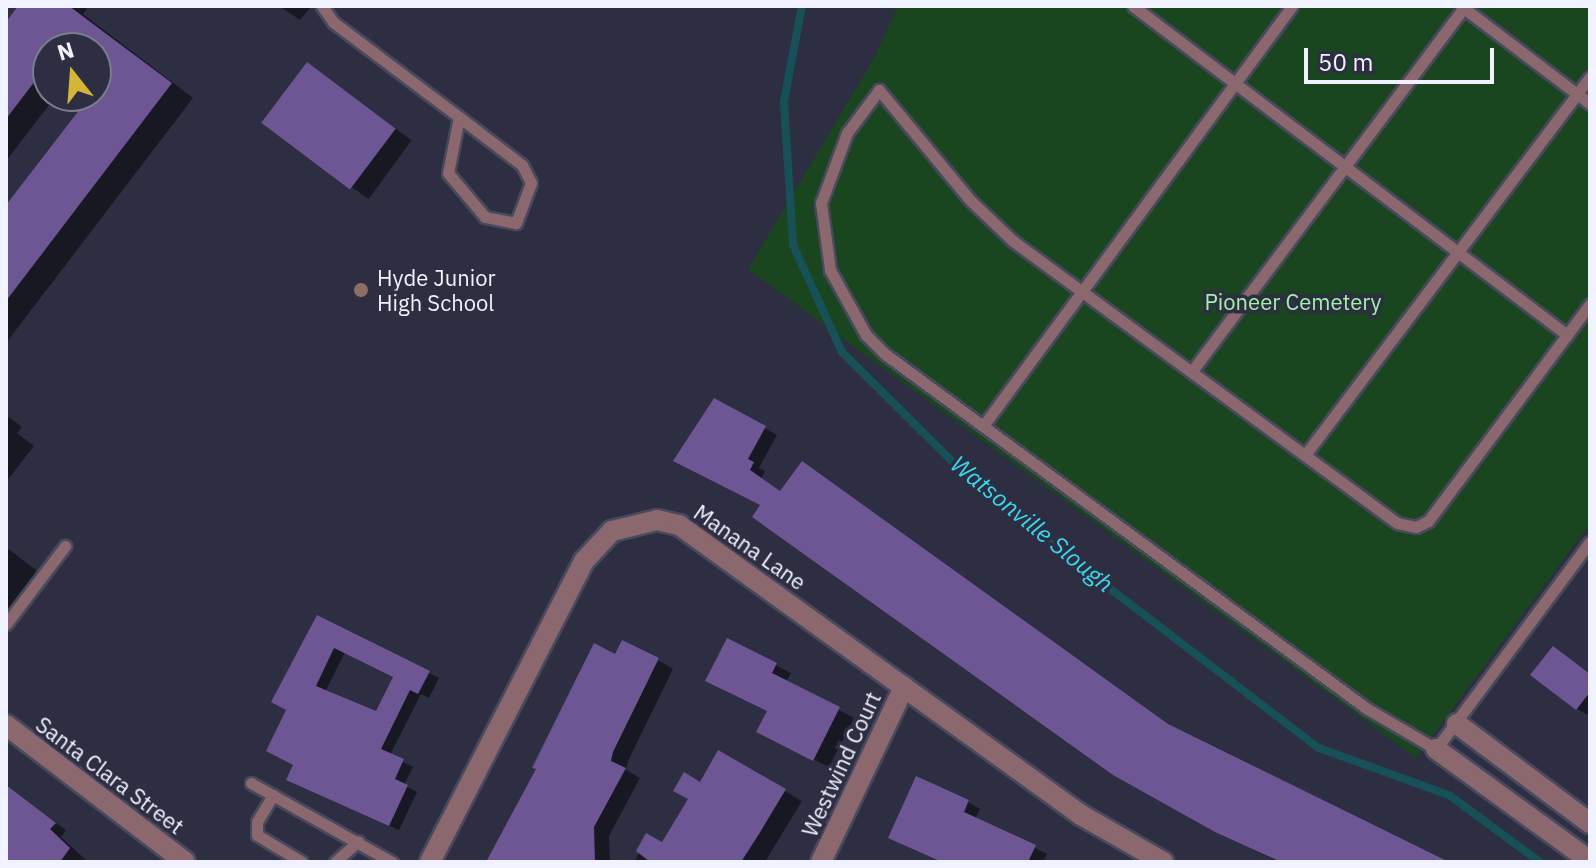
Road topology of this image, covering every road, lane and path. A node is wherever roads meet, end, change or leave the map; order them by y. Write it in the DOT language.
graph roads {
  1 [pos="322,6"];
  2 [pos="1133,6"];
  3 [pos="1292,6"];
  4 [pos="1463,7"];
  5 [pos="1590,77"];
  6 [pos="1235,82"];
  7 [pos="1577,94"];
  8 [pos="1590,104"];
  9 [pos="459,117"];
  10 [pos="1347,167"];
  11 [pos="1458,252"];
  12 [pos="1082,288"];
  13 [pos="1590,304"];
  14 [pos="1567,335"];
  15 [pos="1192,371"];
  16 [pos="983,426"];
  17 [pos="1305,455"];
  18 [pos="1590,542"];
  19 [pos="65,546"];
  20 [pos="6,624"];
  21 [pos="904,687"];
  22 [pos="1457,724"];
  23 [pos="6,725"];
  24 [pos="1436,749"];
  25 [pos="251,783"];
  26 [pos="273,795"];
  27 [pos="1590,823"];
  28 [pos="358,841"];
  29 [pos="1590,861"];
  30 [pos="185,862"];
  31 [pos="302,862"];
  32 [pos="335,862"];
  33 [pos="392,862"];
  34 [pos="430,862"];
  35 [pos="821,862"];
  36 [pos="1163,862"];
  1 -- 9 [label="lane"];
  2 -- 6 [label="lane"];
  3 -- 6 [label="lane"];
  4 -- 7 [label="lane"];
  4 -- 10 [label="lane"];
  5 -- 7 [label="lane"];
  6 -- 10 [label="lane"];
  6 -- 12 [label="lane"];
  7 -- 8 [label="lane"];
  7 -- 11 [label="lane"];
  9 -- 9 [label="lane"];
  10 -- 11 [label="lane"];
  10 -- 15 [label="lane"];
  11 -- 14 [label="lane"];
  11 -- 17 [label="lane"];
  12 -- 15 [label="lane"];
  12 -- 16 [label="lane"];
  12 -- 16 [label="lane"];
  13 -- 14 [label="lane"];
  14 -- 17 [label="lane"];
  15 -- 17 [label="lane"];
  16 -- 24 [label="lane"];
  18 -- 22 [label="lane"];
  19 -- 20 [label="lane"];
  21 -- 34 [label="street, Manana Lane"];
  21 -- 35 [label="street, Westwind Court"];
  21 -- 36 [label="street, Manana Lane"];
  22 -- 24 [label="lane"];
  22 -- 27 [label="street"];
  23 -- 30 [label="street, Santa Clara Street"];
  24 -- 29 [label="street"];
  25 -- 26 [label="lane"];
  26 -- 28 [label="lane"];
  26 -- 31 [label="lane"];
  28 -- 32 [label="lane"];
  28 -- 33 [label="lane"];
}
